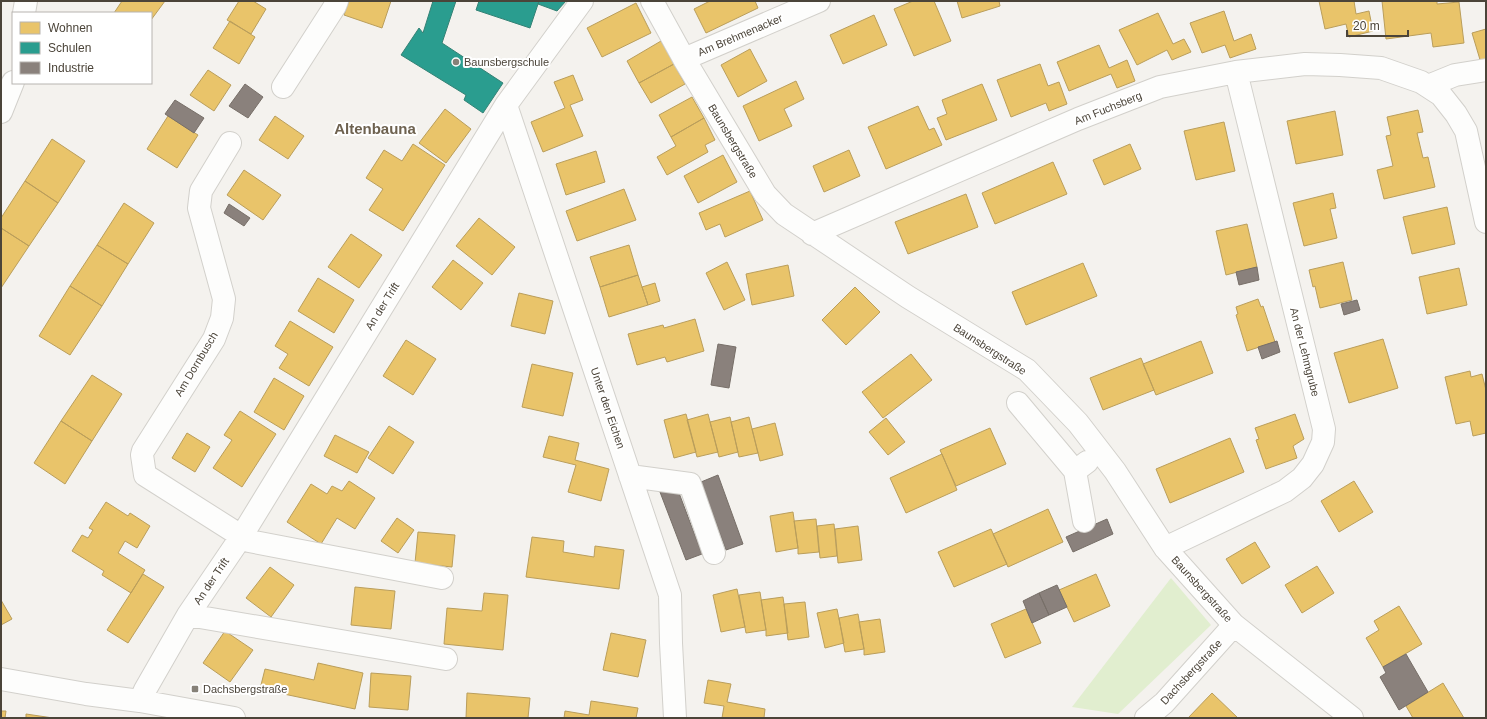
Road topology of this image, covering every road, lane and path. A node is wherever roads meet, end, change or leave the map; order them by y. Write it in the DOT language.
graph roads {
  1 [pos="26,1"];
  2 [pos="337,1"];
  3 [pos="582,1"];
  4 [pos="652,1"];
  5 [pos="819,1"];
  6 [pos="24,12"];
  7 [pos="684,59"];
  8 [pos="1486,70"];
  9 [pos="1236,72"];
  10 [pos="12,84"];
  11 [pos="1424,84"];
  12 [pos="283,87"];
  13 [pos="506,105"];
  14 [pos="1,112"];
  15 [pos="230,143"];
  16 [pos="1486,222"];
  17 [pos="812,234"];
  18 [pos="1018,403"];
  19 [pos="1100,452"];
  20 [pos="1076,471"];
  21 [pos="630,476"];
  22 [pos="1084,521"];
  23 [pos="240,537"];
  24 [pos="1165,548"];
  25 [pos="714,552"];
  26 [pos="442,578"];
  27 [pos="188,614"];
  28 [pos="1234,625"];
  29 [pos="446,659"];
  30 [pos="1,679"];
  31 [pos="140,701"];
  32 [pos="196,715"];
  33 [pos="1346,716"];
  34 [pos="234,718"];
  35 [pos="675,718"];
  36 [pos="1146,718"];
  1 -- 6 [label="street"];
  2 -- 12 [label="street"];
  3 -- 13 [label="street, An der Trift"];
  4 -- 7 [label="street, Baunsbergstraße"];
  5 -- 7 [label="street, Am Brehmenacker"];
  7 -- 17 [label="street, Baunsbergstraße"];
  8 -- 11 [label="street"];
  9 -- 11 [label="street, Am Fuchsberg"];
  9 -- 17 [label="street, Am Fuchsberg"];
  9 -- 24 [label="street, An der Lehmgrube"];
  10 -- 14 [label="street"];
  11 -- 16 [label="street, Am Fuchsberg"];
  13 -- 21 [label="street, Unter den Eichen"];
  13 -- 23 [label="street, An der Trift"];
  15 -- 23 [label="street, Am Dornbusch"];
  17 -- 19 [label="street, Baunsbergstraße"];
  18 -- 20 [label="street"];
  19 -- 20 [label="street"];
  19 -- 24 [label="street, Baunsbergstraße"];
  20 -- 22 [label="street"];
  21 -- 25 [label="street"];
  21 -- 35 [label="street, Unter den Eichen"];
  23 -- 26 [label="street, Am Dornbusch"];
  23 -- 27 [label="street, An der Trift"];
  24 -- 28 [label="street, Baunsbergstraße"];
  27 -- 29 [label="street, An der Trift"];
  27 -- 31 [label="street, An der Trift"];
  28 -- 33 [label="street, Baunsbergstraße"];
  28 -- 36 [label="street, Dachsbergstraße"];
  30 -- 31 [label="street"];
  31 -- 32 [label="street"];
  32 -- 34 [label="street"];
}
